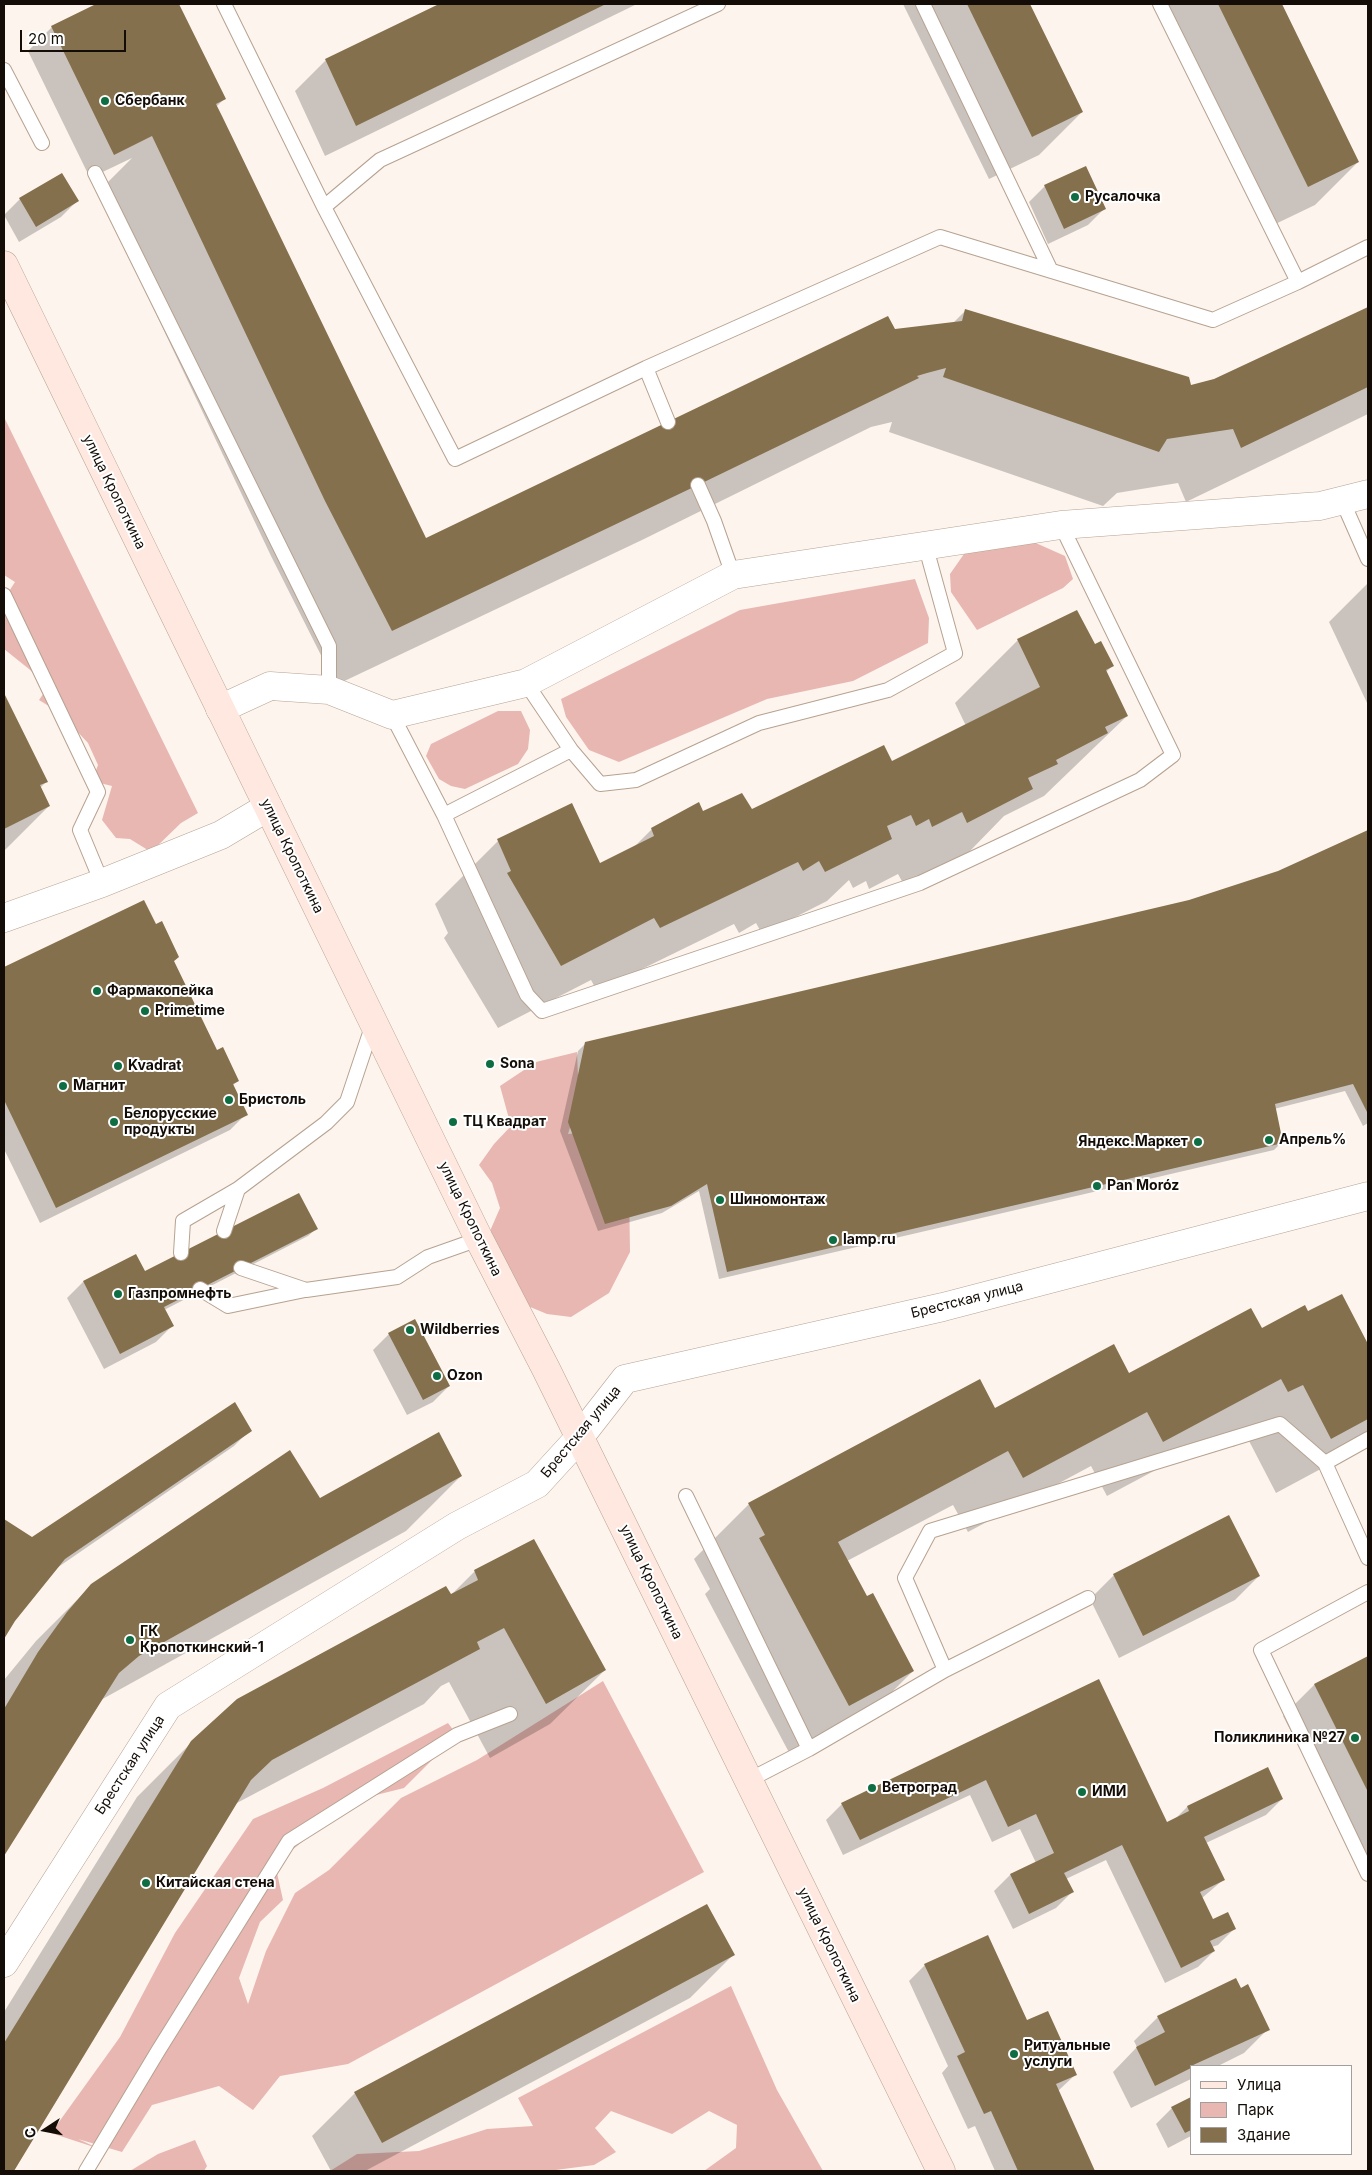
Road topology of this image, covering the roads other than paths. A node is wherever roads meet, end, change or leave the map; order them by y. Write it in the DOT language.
graph roads {
  1 [pos="224,4"];
  2 [pos="718,4"];
  3 [pos="923,4"];
  4 [pos="1160,4"];
  5 [pos="4,70"];
  6 [pos="42,143"];
  7 [pos="95,173"];
  8 [pos="324,207"];
  9 [pos="1368,247"];
  10 [pos="4,265"];
  11 [pos="1051,271"];
  12 [pos="1298,282"];
  13 [pos="646,368"];
  14 [pos="668,422"];
  15 [pos="698,485"];
  16 [pos="1368,494"];
  17 [pos="1342,500"];
  18 [pos="1061,525"];
  19 [pos="924,544"];
  20 [pos="1368,559"];
  21 [pos="733,575"];
  22 [pos="4,595"];
  23 [pos="526,683"];
  24 [pos="329,690"];
  25 [pos="220,709"];
  26 [pos="392,715"];
  27 [pos="571,750"];
  28 [pos="268,807"];
  29 [pos="444,815"];
  30 [pos="102,883"];
  31 [pos="4,918"];
  32 [pos="374,1021"];
  33 [pos="238,1189"];
  34 [pos="1368,1196"];
  35 [pos="224,1231"];
  36 [pos="478,1239"];
  37 [pos="181,1253"];
  38 [pos="241,1268"];
  39 [pos="200,1289"];
  40 [pos="306,1290"];
  41 [pos="579,1438"];
  42 [pos="1368,1439"];
  43 [pos="1325,1463"];
  44 [pos="686,1496"];
  45 [pos="1368,1558"];
  46 [pos="1368,1592"];
  47 [pos="1088,1598"];
  48 [pos="945,1670"];
  49 [pos="510,1714"];
  50 [pos="810,1750"];
  51 [pos="750,1780"];
  52 [pos="1368,1874"];
  53 [pos="4,1963"];
  54 [pos="86,2171"];
  55 [pos="941,2171"];
  1 -- 8 [label="lane"];
  2 -- 8 [label="lane"];
  3 -- 11 [label="lane"];
  4 -- 12 [label="lane"];
  5 -- 6 [label="lane"];
  7 -- 24 [label="lane"];
  8 -- 13 [label="lane"];
  9 -- 12 [label="lane"];
  10 -- 25 [label="main road, улица Кропоткина"];
  11 -- 12 [label="lane"];
  11 -- 13 [label="lane"];
  13 -- 14 [label="lane"];
  15 -- 21 [label="lane"];
  16 -- 17 [label="street"];
  17 -- 18 [label="street"];
  17 -- 20 [label="lane"];
  18 -- 19 [label="street"];
  18 -- 29 [label="lane"];
  19 -- 21 [label="street"];
  19 -- 27 [label="lane"];
  21 -- 23 [label="street"];
  22 -- 30 [label="lane"];
  23 -- 26 [label="street"];
  23 -- 27 [label="lane"];
  24 -- 25 [label="street"];
  24 -- 26 [label="street"];
  25 -- 28 [label="main road, улица Кропоткина"];
  26 -- 29 [label="lane"];
  27 -- 29 [label="lane"];
  28 -- 30 [label="street"];
  28 -- 32 [label="main road, улица Кропоткина"];
  30 -- 31 [label="street"];
  32 -- 33 [label="lane"];
  32 -- 36 [label="main road, улица Кропоткина"];
  33 -- 35 [label="lane"];
  33 -- 37 [label="lane"];
  34 -- 41 [label="street, Брестская улица"];
  36 -- 40 [label="lane"];
  36 -- 41 [label="main road, улица Кропоткина"];
  38 -- 40 [label="lane"];
  39 -- 40 [label="lane"];
  41 -- 51 [label="main road, улица Кропоткина"];
  41 -- 53 [label="street, Брестская улица"];
  42 -- 43 [label="lane"];
  43 -- 45 [label="lane"];
  43 -- 48 [label="lane"];
  44 -- 50 [label="lane"];
  46 -- 52 [label="lane"];
  47 -- 48 [label="lane"];
  48 -- 50 [label="lane"];
  49 -- 54 [label="lane"];
  50 -- 51 [label="lane"];
  51 -- 55 [label="main road, улица Кропоткина"];
}
